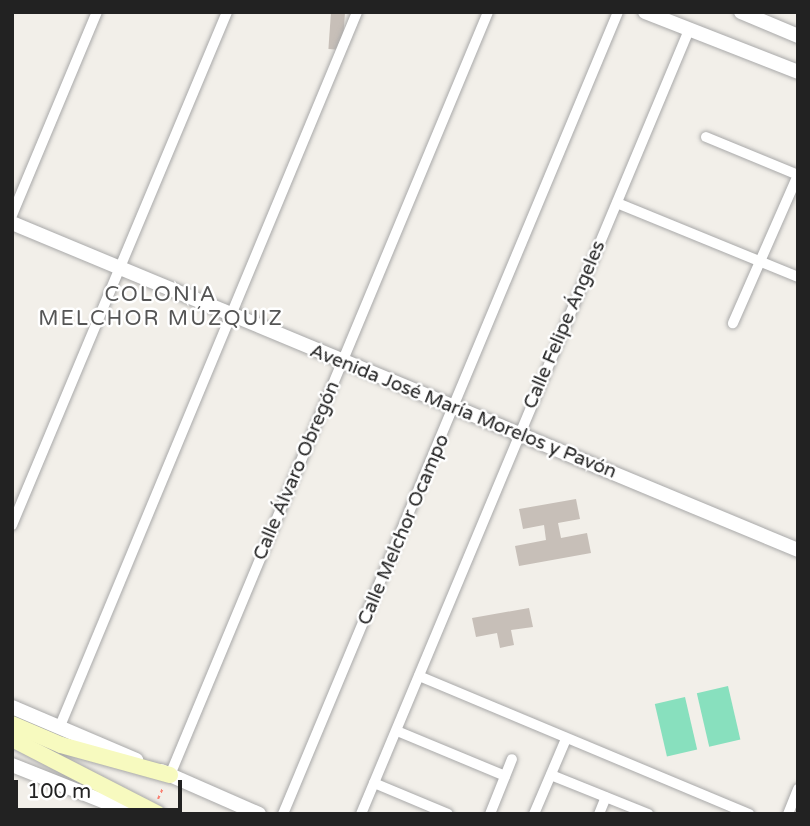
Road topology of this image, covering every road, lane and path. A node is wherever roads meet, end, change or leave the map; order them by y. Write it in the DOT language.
graph roads {
  1 [pos="97,12"];
  2 [pos="227,12"];
  3 [pos="357,12"];
  4 [pos="488,12"];
  5 [pos="618,12"];
  6 [pos="645,12"];
  7 [pos="741,12"];
  8 [pos="775,19"];
  9 [pos="689,30"];
  10 [pos="798,36"];
  11 [pos="798,72"];
  12 [pos="706,137"];
  13 [pos="798,175"];
  14 [pos="617,202"];
  15 [pos="12,215"];
  16 [pos="12,223"];
  17 [pos="762,263"];
  18 [pos="121,268"];
  19 [pos="798,277"];
  20 [pos="231,317"];
  21 [pos="733,323"];
  22 [pos="343,362"];
  23 [pos="457,408"];
  24 [pos="519,435"];
  25 [pos="12,525"];
  26 [pos="798,551"];
  27 [pos="419,676"];
  28 [pos="12,707"];
  29 [pos="12,724"];
  30 [pos="60,726"];
  31 [pos="397,731"];
  32 [pos="12,739"];
  33 [pos="566,739"];
  34 [pos="58,751"];
  35 [pos="512,759"];
  36 [pos="12,765"];
  37 [pos="170,775"];
  38 [pos="551,775"];
  39 [pos="505,776"];
  40 [pos="374,783"];
  41 [pos="798,789"];
  42 [pos="606,797"];
  43 [pos="155,811"];
  44 [pos="135,814"];
  45 [pos="259,814"];
  46 [pos="283,814"];
  47 [pos="361,814"];
  48 [pos="448,814"];
  49 [pos="490,814"];
  50 [pos="534,814"];
  51 [pos="599,814"];
  52 [pos="648,814"];
  53 [pos="749,814"];
  54 [pos="788,814"];
  1 -- 15 [label="street"];
  2 -- 18 [label="street"];
  3 -- 20 [label="street"];
  4 -- 22 [label="street, Calle Álvaro Obregón"];
  5 -- 23 [label="street, Calle Melchor Ocampo"];
  6 -- 9 [label="street"];
  7 -- 8 [label="street"];
  8 -- 10 [label="street"];
  9 -- 11 [label="street"];
  9 -- 14 [label="street, Calle Felipe Ángeles"];
  12 -- 13 [label="street"];
  13 -- 17 [label="street"];
  14 -- 17 [label="street"];
  14 -- 24 [label="street, Calle Felipe Ángeles"];
  16 -- 18 [label="street, Avenida José María Morelos y Pavón"];
  17 -- 19 [label="street"];
  17 -- 21 [label="street"];
  18 -- 20 [label="street, Avenida José María Morelos y Pavón"];
  18 -- 25 [label="street"];
  20 -- 22 [label="street, Avenida José María Morelos y Pavón"];
  20 -- 30 [label="street"];
  22 -- 23 [label="street, Avenida José María Morelos y Pavón"];
  22 -- 37 [label="street, Calle Álvaro Obregón"];
  23 -- 24 [label="street, Avenida José María Morelos y Pavón"];
  23 -- 46 [label="street, Calle Melchor Ocampo"];
  24 -- 26 [label="street, Avenida José María Morelos y Pavón"];
  24 -- 27 [label="street, Calle Felipe Ángeles"];
  27 -- 31 [label="street, Calle Felipe Ángeles"];
  27 -- 33 [label="street"];
  28 -- 30 [label="street"];
  29 -- 34 [label="main road"];
  30 -- 37 [label="street"];
  31 -- 39 [label="street"];
  31 -- 40 [label="street, Calle Felipe Ángeles"];
  32 -- 34 [label="main road"];
  33 -- 38 [label="street"];
  33 -- 53 [label="street"];
  34 -- 37 [label="main road"];
  34 -- 43 [label="main road"];
  35 -- 39 [label="street"];
  36 -- 44 [label="street"];
  37 -- 43 [label="path"];
  37 -- 45 [label="street"];
  38 -- 42 [label="street"];
  38 -- 50 [label="street"];
  39 -- 49 [label="street"];
  40 -- 47 [label="street, Calle Felipe Ángeles"];
  40 -- 48 [label="street"];
  41 -- 54 [label="street"];
  42 -- 51 [label="street"];
  42 -- 52 [label="street"];
}
